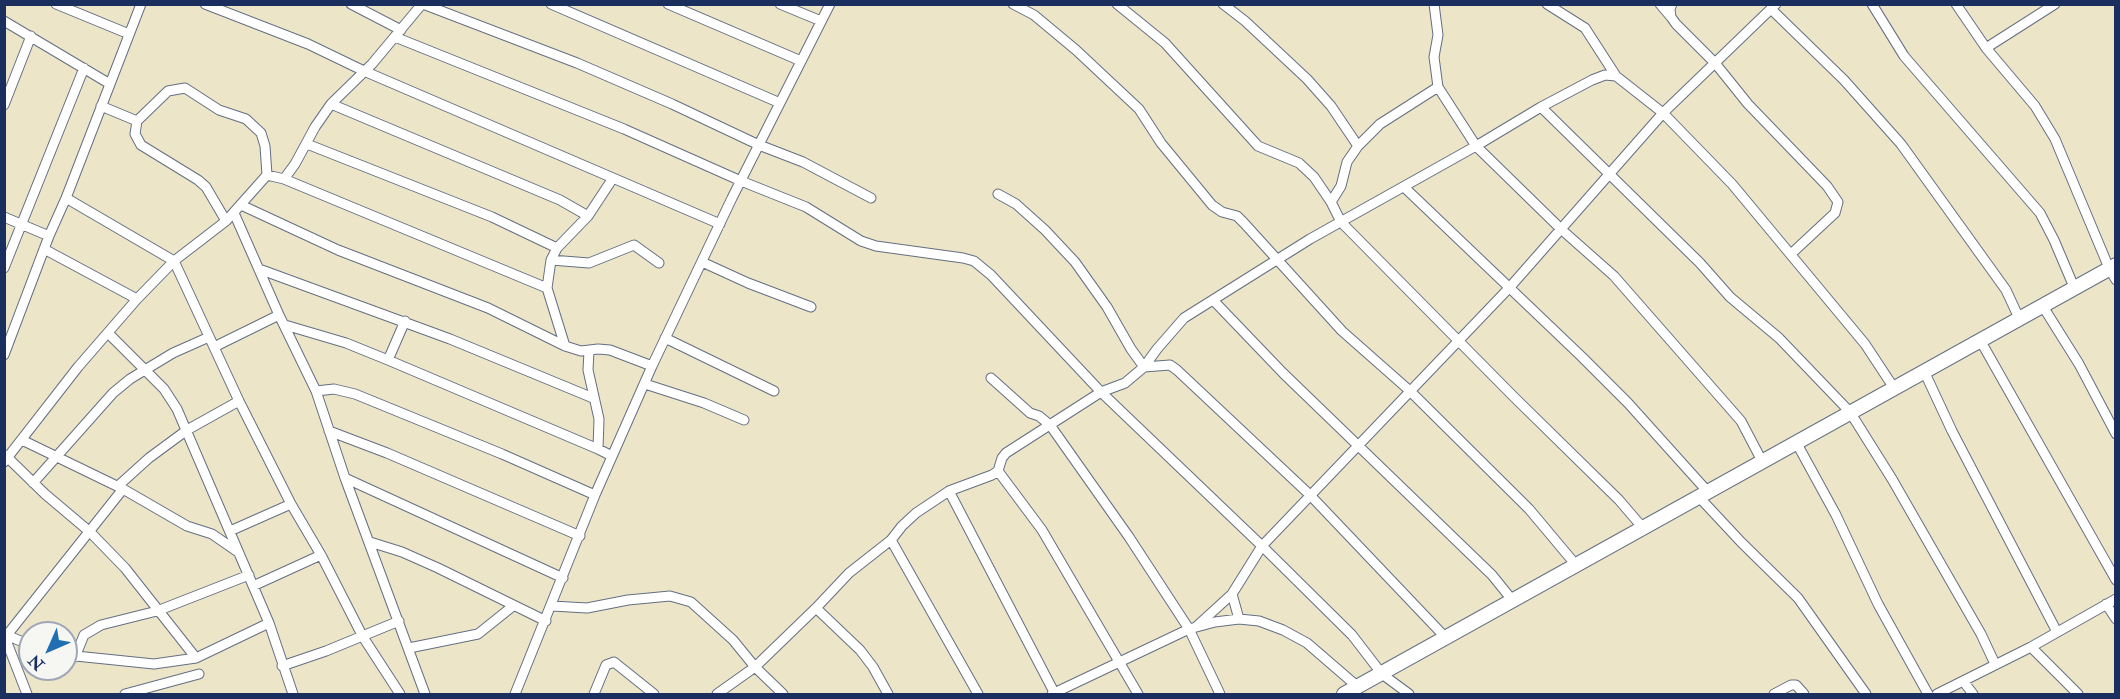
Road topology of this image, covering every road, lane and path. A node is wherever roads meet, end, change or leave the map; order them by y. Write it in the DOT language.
graph roads {
  1 [pos="56,4"];
  2 [pos="141,4"];
  3 [pos="205,4"];
  4 [pos="351,4"];
  5 [pos="423,4"];
  6 [pos="551,4"];
  7 [pos="668,4"];
  8 [pos="780,4"];
  9 [pos="830,4"];
  10 [pos="1013,4"];
  11 [pos="1117,4"];
  12 [pos="1223,4"];
  13 [pos="1434,4"];
  14 [pos="1547,4"];
  15 [pos="1660,4"];
  16 [pos="1672,4"];
  17 [pos="1760,4"];
  18 [pos="1872,4"];
  19 [pos="1956,4"];
  20 [pos="2055,4"];
  21 [pos="1772,9"];
  22 [pos="1671,17"];
  23 [pos="4,21"];
  24 [pos="821,21"];
  25 [pos="398,33"];
  26 [pos="129,34"];
  27 [pos="31,36"];
  28 [pos="1986,48"];
  29 [pos="801,61"];
  30 [pos="1715,63"];
  31 [pos="84,68"];
  32 [pos="364,71"];
  33 [pos="1616,76"];
  34 [pos="110,84"];
  35 [pos="1438,87"];
  36 [pos="780,103"];
  37 [pos="331,104"];
  38 [pos="4,105"];
  39 [pos="101,106"];
  40 [pos="1541,107"];
  41 [pos="1663,113"];
  42 [pos="137,121"];
  43 [pos="307,144"];
  44 [pos="759,145"];
  45 [pos="1358,146"];
  46 [pos="1476,146"];
  47 [pos="1609,173"];
  48 [pos="267,175"];
  49 [pos="613,178"];
  50 [pos="284,179"];
  51 [pos="741,181"];
  52 [pos="1404,187"];
  53 [pos="998,194"];
  54 [pos="66,198"];
  55 [pos="871,198"];
  56 [pos="1331,202"];
  57 [pos="241,205"];
  58 [pos="234,213"];
  59 [pos="588,216"];
  60 [pos="4,217"];
  61 [pos="226,221"];
  62 [pos="1341,222"];
  63 [pos="22,224"];
  64 [pos="720,224"];
  65 [pos="1562,230"];
  66 [pos="49,236"];
  67 [pos="557,248"];
  68 [pos="44,249"];
  69 [pos="1791,254"];
  70 [pos="551,260"];
  71 [pos="1277,260"];
  72 [pos="174,261"];
  73 [pos="702,262"];
  74 [pos="659,263"];
  75 [pos="4,268"];
  76 [pos="259,269"];
  77 [pos="2113,271"];
  78 [pos="1510,287"];
  79 [pos="2074,287"];
  80 [pos="547,288"];
  81 [pos="136,299"];
  82 [pos="1213,300"];
  83 [pos="2042,305"];
  84 [pos="811,307"];
  85 [pos="279,315"];
  86 [pos="2019,318"];
  87 [pos="405,321"];
  88 [pos="285,325"];
  89 [pos="108,333"];
  90 [pos="209,337"];
  91 [pos="665,338"];
  92 [pos="1459,340"];
  93 [pos="1980,340"];
  94 [pos="565,346"];
  95 [pos="214,347"];
  96 [pos="589,351"];
  97 [pos="5,354"];
  98 [pos="388,360"];
  99 [pos="652,366"];
  100 [pos="1144,367"];
  101 [pos="144,371"];
  102 [pos="1924,371"];
  103 [pos="992,378"];
  104 [pos="645,384"];
  105 [pos="1894,388"];
  106 [pos="316,391"];
  107 [pos="774,391"];
  108 [pos="1410,391"];
  109 [pos="1101,392"];
  110 [pos="593,398"];
  111 [pos="238,401"];
  112 [pos="1850,412"];
  113 [pos="744,420"];
  114 [pos="1050,425"];
  115 [pos="187,430"];
  116 [pos="329,431"];
  117 [pos="2115,434"];
  118 [pos="22,440"];
  119 [pos="1796,442"];
  120 [pos="1359,446"];
  121 [pos="598,449"];
  122 [pos="612,456"];
  123 [pos="55,457"];
  124 [pos="6,458"];
  125 [pos="1762,461"];
  126 [pos="998,471"];
  127 [pos="345,478"];
  128 [pos="33,483"];
  129 [pos="121,488"];
  130 [pos="949,491"];
  131 [pos="1704,494"];
  132 [pos="595,495"];
  133 [pos="1310,495"];
  134 [pos="291,504"];
  135 [pos="1643,528"];
  136 [pos="230,531"];
  137 [pos="90,532"];
  138 [pos="580,536"];
  139 [pos="891,540"];
  140 [pos="370,542"];
  141 [pos="1262,546"];
  142 [pos="240,554"];
  143 [pos="321,555"];
  144 [pos="1576,565"];
  145 [pos="249,576"];
  146 [pos="563,578"];
  147 [pos="2115,580"];
  148 [pos="253,586"];
  149 [pos="1232,594"];
  150 [pos="2115,599"];
  151 [pos="1513,600"];
  152 [pos="2106,604"];
  153 [pos="513,606"];
  154 [pos="552,606"];
  155 [pos="816,608"];
  156 [pos="158,611"];
  157 [pos="1239,619"];
  158 [pos="2115,619"];
  159 [pos="399,621"];
  160 [pos="546,621"];
  161 [pos="269,623"];
  162 [pos="1193,628"];
  163 [pos="2057,632"];
  164 [pos="7,635"];
  165 [pos="363,637"];
  166 [pos="1446,638"];
  167 [pos="18,640"];
  168 [pos="78,645"];
  169 [pos="2031,647"];
  170 [pos="409,648"];
  171 [pos="78,657"];
  172 [pos="196,658"];
  173 [pos="1120,661"];
  174 [pos="1995,664"];
  175 [pos="282,666"];
  176 [pos="754,667"];
  177 [pos="199,674"];
  178 [pos="1382,674"];
  179 [pos="1963,681"];
  180 [pos="1358,687"];
  181 [pos="27,694"];
  182 [pos="125,694"];
  183 [pos="293,694"];
  184 [pos="400,694"];
  185 [pos="425,694"];
  186 [pos="515,694"];
  187 [pos="594,694"];
  188 [pos="654,694"];
  189 [pos="717,694"];
  190 [pos="783,694"];
  191 [pos="888,694"];
  192 [pos="978,694"];
  193 [pos="1054,694"];
  194 [pos="1138,694"];
  195 [pos="1220,694"];
  196 [pos="1344,694"];
  197 [pos="1409,694"];
  198 [pos="1774,694"];
  199 [pos="1804,694"];
  200 [pos="1866,694"];
  201 [pos="1928,694"];
  202 [pos="1936,694"];
  203 [pos="1974,694"];
  204 [pos="2078,694"];
  1 -- 26 [label="street"];
  2 -- 26 [label="street"];
  3 -- 32 [label="street"];
  4 -- 25 [label="street"];
  5 -- 25 [label="street"];
  5 -- 44 [label="street"];
  6 -- 36 [label="street"];
  7 -- 29 [label="street"];
  8 -- 24 [label="street"];
  9 -- 24 [label="street"];
  10 -- 71 [label="street"];
  11 -- 56 [label="street"];
  12 -- 45 [label="street"];
  13 -- 35 [label="street"];
  14 -- 33 [label="street"];
  15 -- 22 [label="street"];
  16 -- 22 [label="street"];
  17 -- 21 [label="street"];
  18 -- 79 [label="street"];
  19 -- 28 [label="street"];
  20 -- 28 [label="street"];
  21 -- 30 [label="street"];
  21 -- 86 [label="street"];
  22 -- 30 [label="street"];
  23 -- 27 [label="street"];
  24 -- 29 [label="street"];
  25 -- 32 [label="street"];
  25 -- 51 [label="street"];
  26 -- 34 [label="street"];
  27 -- 31 [label="street"];
  27 -- 38 [label="street"];
  28 -- 77 [label="street"];
  29 -- 36 [label="street"];
  30 -- 41 [label="street"];
  30 -- 69 [label="street"];
  31 -- 34 [label="street"];
  31 -- 63 [label="street"];
  32 -- 37 [label="street"];
  32 -- 49 [label="street"];
  33 -- 40 [label="street"];
  33 -- 41 [label="street"];
  34 -- 39 [label="street"];
  35 -- 45 [label="street"];
  35 -- 46 [label="street"];
  36 -- 44 [label="street"];
  37 -- 43 [label="street"];
  37 -- 59 [label="street"];
  39 -- 42 [label="street"];
  39 -- 54 [label="street"];
  40 -- 46 [label="street"];
  40 -- 47 [label="street"];
  41 -- 47 [label="street"];
  41 -- 69 [label="street"];
  42 -- 48 [label="street"];
  42 -- 61 [label="street"];
  43 -- 50 [label="street"];
  43 -- 67 [label="street"];
  44 -- 51 [label="street"];
  44 -- 55 [label="street"];
  45 -- 56 [label="street"];
  46 -- 52 [label="street"];
  46 -- 65 [label="street"];
  47 -- 65 [label="street"];
  47 -- 112 [label="street"];
  48 -- 50 [label="street"];
  48 -- 57 [label="street"];
  49 -- 59 [label="street"];
  49 -- 64 [label="street"];
  50 -- 80 [label="street"];
  51 -- 64 [label="street"];
  51 -- 109 [label="street"];
  52 -- 62 [label="street"];
  52 -- 78 [label="street"];
  53 -- 100 [label="street"];
  54 -- 66 [label="street"];
  54 -- 72 [label="street"];
  56 -- 62 [label="street"];
  57 -- 58 [label="street"];
  57 -- 94 [label="street"];
  58 -- 61 [label="street"];
  58 -- 76 [label="street"];
  59 -- 67 [label="street"];
  60 -- 63 [label="street"];
  61 -- 72 [label="street"];
  62 -- 71 [label="street"];
  62 -- 92 [label="street"];
  63 -- 66 [label="street"];
  63 -- 75 [label="street"];
  64 -- 73 [label="street"];
  65 -- 78 [label="street"];
  65 -- 125 [label="street"];
  66 -- 68 [label="street"];
  67 -- 70 [label="street"];
  68 -- 81 [label="street"];
  68 -- 97 [label="street"];
  69 -- 105 [label="street"];
  70 -- 74 [label="street"];
  70 -- 80 [label="street"];
  71 -- 82 [label="street"];
  71 -- 108 [label="street"];
  72 -- 81 [label="street"];
  72 -- 90 [label="street"];
  73 -- 84 [label="street"];
  73 -- 91 [label="street"];
  76 -- 85 [label="street"];
  76 -- 87 [label="street"];
  77 -- 79 [label="street"];
  78 -- 92 [label="street"];
  78 -- 131 [label="street"];
  79 -- 83 [label="street"];
  80 -- 94 [label="street"];
  81 -- 89 [label="street"];
  82 -- 100 [label="street"];
  82 -- 120 [label="street"];
  83 -- 86 [label="street"];
  83 -- 117 [label="street"];
  85 -- 88 [label="street"];
  85 -- 95 [label="street"];
  86 -- 93 [label="street"];
  87 -- 98 [label="street"];
  87 -- 110 [label="street"];
  88 -- 98 [label="street"];
  88 -- 106 [label="street"];
  89 -- 101 [label="street"];
  89 -- 118 [label="street"];
  90 -- 95 [label="street"];
  90 -- 101 [label="street"];
  91 -- 99 [label="street"];
  91 -- 107 [label="street"];
  92 -- 108 [label="street"];
  92 -- 135 [label="street"];
  93 -- 102 [label="street"];
  93 -- 147 [label="street"];
  94 -- 96 [label="street"];
  95 -- 111 [label="street"];
  96 -- 99 [label="street"];
  96 -- 110 [label="street"];
  98 -- 121 [label="street"];
  99 -- 104 [label="street"];
  100 -- 109 [label="street"];
  100 -- 133 [label="street"];
  101 -- 115 [label="street"];
  101 -- 123 [label="street"];
  102 -- 105 [label="street"];
  102 -- 163 [label="street"];
  103 -- 114 [label="street"];
  104 -- 113 [label="street"];
  104 -- 122 [label="street"];
  105 -- 112 [label="street"];
  106 -- 116 [label="street"];
  106 -- 132 [label="street"];
  108 -- 120 [label="street"];
  108 -- 144 [label="street"];
  109 -- 114 [label="street"];
  109 -- 141 [label="street"];
  110 -- 121 [label="street"];
  111 -- 115 [label="street"];
  111 -- 134 [label="street"];
  112 -- 119 [label="street"];
  112 -- 174 [label="street"];
  114 -- 126 [label="street"];
  114 -- 162 [label="street"];
  115 -- 129 [label="street"];
  115 -- 136 [label="street"];
  116 -- 127 [label="street"];
  116 -- 138 [label="street"];
  118 -- 123 [label="street"];
  118 -- 124 [label="street"];
  119 -- 125 [label="street"];
  119 -- 201 [label="street"];
  120 -- 133 [label="street"];
  120 -- 151 [label="street"];
  121 -- 122 [label="street"];
  122 -- 132 [label="street"];
  123 -- 128 [label="street"];
  123 -- 129 [label="street"];
  124 -- 128 [label="street"];
  125 -- 131 [label="street"];
  126 -- 130 [label="street"];
  126 -- 173 [label="street"];
  127 -- 140 [label="street"];
  127 -- 146 [label="street"];
  128 -- 137 [label="street"];
  129 -- 137 [label="street"];
  129 -- 142 [label="street"];
  130 -- 139 [label="street"];
  130 -- 193 [label="street"];
  131 -- 135 [label="street"];
  131 -- 200 [label="street"];
  132 -- 138 [label="street"];
  133 -- 141 [label="street"];
  133 -- 166 [label="street"];
  134 -- 136 [label="street"];
  134 -- 143 [label="street"];
  135 -- 144 [label="street"];
  136 -- 142 [label="street"];
  137 -- 156 [label="street"];
  137 -- 164 [label="street"];
  138 -- 146 [label="street"];
  139 -- 155 [label="street"];
  139 -- 192 [label="street"];
  140 -- 153 [label="street"];
  140 -- 159 [label="street"];
  141 -- 149 [label="street"];
  141 -- 178 [label="street"];
  142 -- 145 [label="street"];
  143 -- 148 [label="street"];
  143 -- 165 [label="street"];
  144 -- 151 [label="street"];
  145 -- 148 [label="street"];
  145 -- 156 [label="street"];
  146 -- 154 [label="street"];
  148 -- 161 [label="street"];
  149 -- 157 [label="street"];
  149 -- 162 [label="street"];
  150 -- 152 [label="street"];
  151 -- 166 [label="street"];
  152 -- 158 [label="street"];
  152 -- 163 [label="street"];
  153 -- 160 [label="street"];
  153 -- 170 [label="street"];
  154 -- 160 [label="street"];
  154 -- 176 [label="street"];
  155 -- 176 [label="street"];
  155 -- 191 [label="street"];
  156 -- 168 [label="street"];
  156 -- 172 [label="street"];
  157 -- 162 [label="street"];
  157 -- 180 [label="street"];
  159 -- 165 [label="street"];
  159 -- 170 [label="street"];
  160 -- 186 [label="street"];
  161 -- 172 [label="street"];
  161 -- 175 [label="street"];
  162 -- 173 [label="street"];
  162 -- 195 [label="street"];
  163 -- 169 [label="street"];
  164 -- 167 [label="street"];
  164 -- 181 [label="street"];
  165 -- 175 [label="street"];
  165 -- 184 [label="street"];
  166 -- 178 [label="street"];
  169 -- 174 [label="street"];
  169 -- 204 [label="street"];
  170 -- 185 [label="street"];
  171 -- 172 [label="street"];
  173 -- 193 [label="street"];
  173 -- 194 [label="street"];
  174 -- 179 [label="street"];
  175 -- 183 [label="street"];
  176 -- 189 [label="street"];
  176 -- 190 [label="street"];
  177 -- 182 [label="street"];
  178 -- 180 [label="street"];
  178 -- 197 [label="street"];
  179 -- 202 [label="street"];
  179 -- 203 [label="street"];
  180 -- 196 [label="street"];
  187 -- 188 [label="street"];
  198 -- 199 [label="street"];
}
